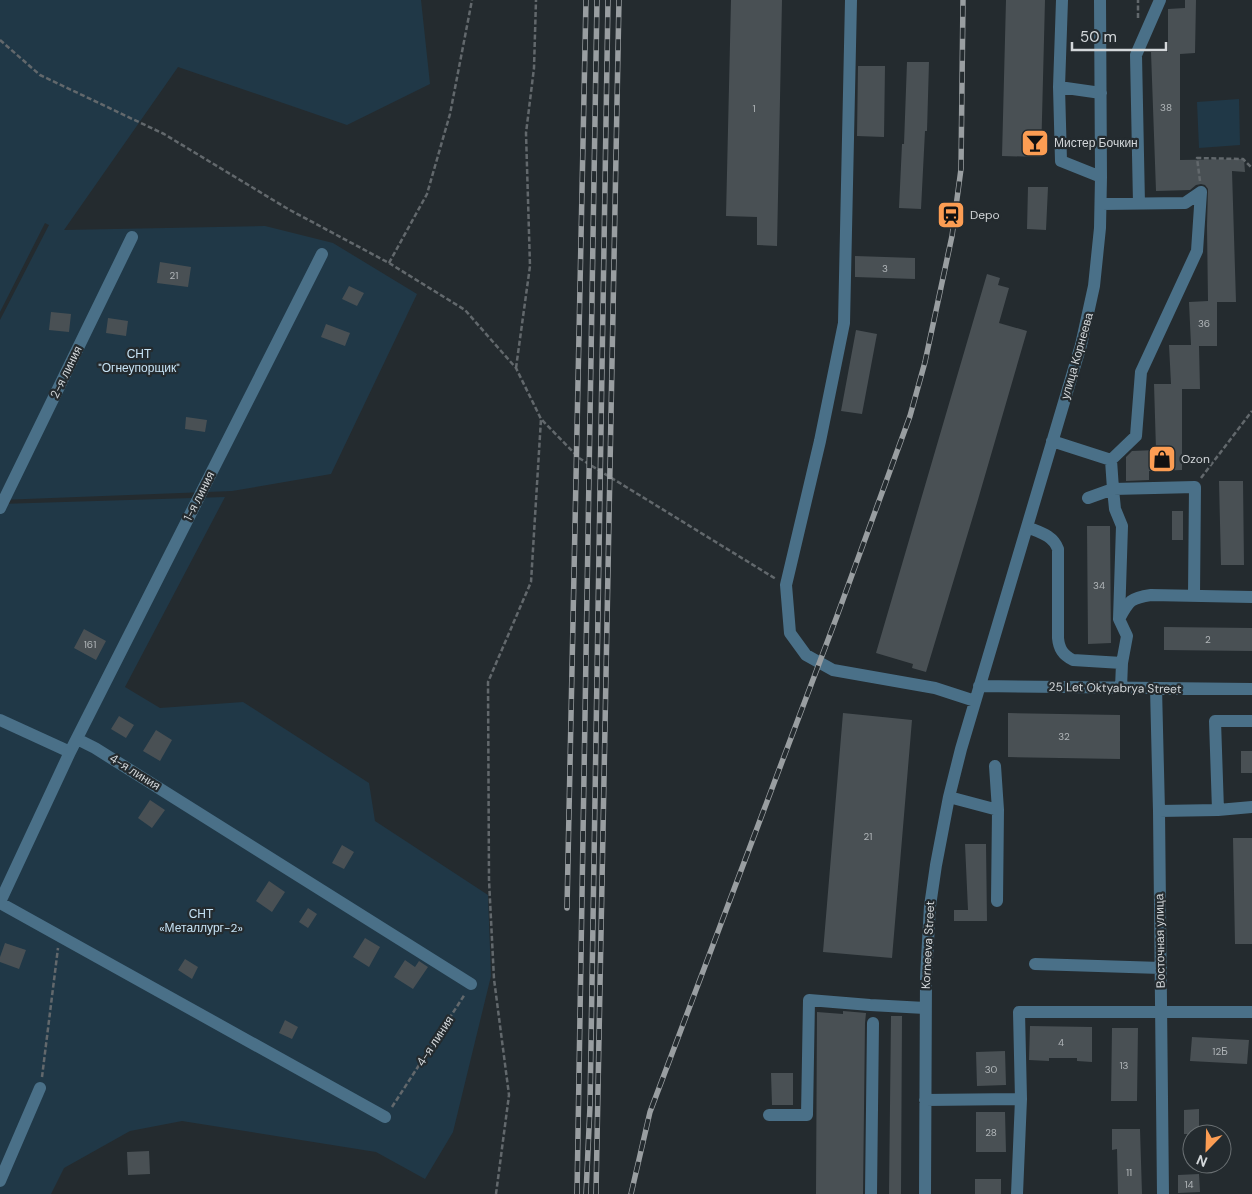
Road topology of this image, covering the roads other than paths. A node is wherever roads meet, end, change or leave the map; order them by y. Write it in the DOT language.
graph roads {
  1 [pos="851,0"];
  2 [pos="1062,0"];
  3 [pos="1100,0"];
  4 [pos="1160,0"];
  5 [pos="1058,87"];
  6 [pos="1100,93"];
  7 [pos="1101,177"];
  8 [pos="1101,204"];
  9 [pos="1140,204"];
  10 [pos="132,237"];
  11 [pos="322,254"];
  12 [pos="1052,441"];
  13 [pos="1110,460"];
  14 [pos="1113,489"];
  15 [pos="1088,498"];
  16 [pos="0,508"];
  17 [pos="1027,527"];
  18 [pos="1194,596"];
  19 [pos="1252,597"];
  20 [pos="1119,619"];
  21 [pos="1122,663"];
  22 [pos="979,686"];
  23 [pos="1121,688"];
  24 [pos="1156,688"];
  25 [pos="1252,689"];
  26 [pos="975,701"];
  27 [pos="0,720"];
  28 [pos="1252,721"];
  29 [pos="78,739"];
  30 [pos="70,752"];
  31 [pos="995,766"];
  32 [pos="949,797"];
  33 [pos="1252,807"];
  34 [pos="998,810"];
  35 [pos="1218,810"];
  36 [pos="1159,811"];
  37 [pos="997,901"];
  38 [pos="0,902"];
  39 [pos="1035,964"];
  40 [pos="1161,968"];
  41 [pos="472,984"];
  42 [pos="925,1008"];
  43 [pos="1252,1012"];
  44 [pos="1161,1013"];
  45 [pos="873,1023"];
  46 [pos="40,1088"];
  47 [pos="1021,1099"];
  48 [pos="925,1100"];
  49 [pos="769,1114"];
  50 [pos="385,1117"];
  51 [pos="0,1181"];
  52 [pos="871,1194"];
  53 [pos="926,1194"];
  54 [pos="1017,1194"];
  55 [pos="1163,1194"];
  1 -- 26 [label="street"];
  2 -- 5 [label="street"];
  3 -- 6 [label="street, улица Корнеева"];
  4 -- 9 [label="street"];
  5 -- 6 [label="street"];
  5 -- 7 [label="street"];
  6 -- 7 [label="street, улица Корнеева"];
  7 -- 8 [label="street, улица Корнеева"];
  8 -- 9 [label="street"];
  8 -- 12 [label="street, улица Корнеева"];
  9 -- 13 [label="street"];
  10 -- 16 [label="street, 2-я линия"];
  11 -- 29 [label="street, 1-я линия"];
  12 -- 13 [label="street"];
  12 -- 17 [label="street, улица Корнеева"];
  13 -- 14 [label="street"];
  14 -- 15 [label="street"];
  14 -- 18 [label="street"];
  14 -- 20 [label="street"];
  17 -- 21 [label="street"];
  17 -- 22 [label="street, улица Корнеева"];
  18 -- 19 [label="street"];
  18 -- 20 [label="street"];
  20 -- 21 [label="street"];
  21 -- 23 [label="street"];
  22 -- 23 [label="street, 25 Let Oktyabrya Street"];
  22 -- 26 [label="street, улица Корнеева"];
  23 -- 24 [label="street, 25 Let Oktyabrya Street"];
  24 -- 25 [label="street, 25 Let Oktyabrya Street"];
  24 -- 36 [label="street, Восточная улица"];
  26 -- 32 [label="street, Korneeva Street"];
  27 -- 30 [label="street"];
  28 -- 35 [label="street"];
  29 -- 30 [label="street, 1-я линия"];
  29 -- 41 [label="street, 4-я линия"];
  30 -- 38 [label="street"];
  31 -- 34 [label="street"];
  32 -- 34 [label="street"];
  32 -- 42 [label="street, Korneeva Street"];
  33 -- 35 [label="street"];
  34 -- 37 [label="street"];
  35 -- 36 [label="street"];
  36 -- 40 [label="street, Восточная улица"];
  38 -- 50 [label="street"];
  39 -- 40 [label="street"];
  40 -- 44 [label="street, Восточная улица"];
  42 -- 48 [label="street, Korneeva Street"];
  42 -- 49 [label="street"];
  43 -- 44 [label="street"];
  44 -- 47 [label="street"];
  44 -- 55 [label="street, Восточная улица"];
  45 -- 52 [label="street"];
  46 -- 51 [label="street"];
  47 -- 48 [label="street"];
  47 -- 54 [label="street"];
  48 -- 53 [label="street, Korneeva Street"];
}
